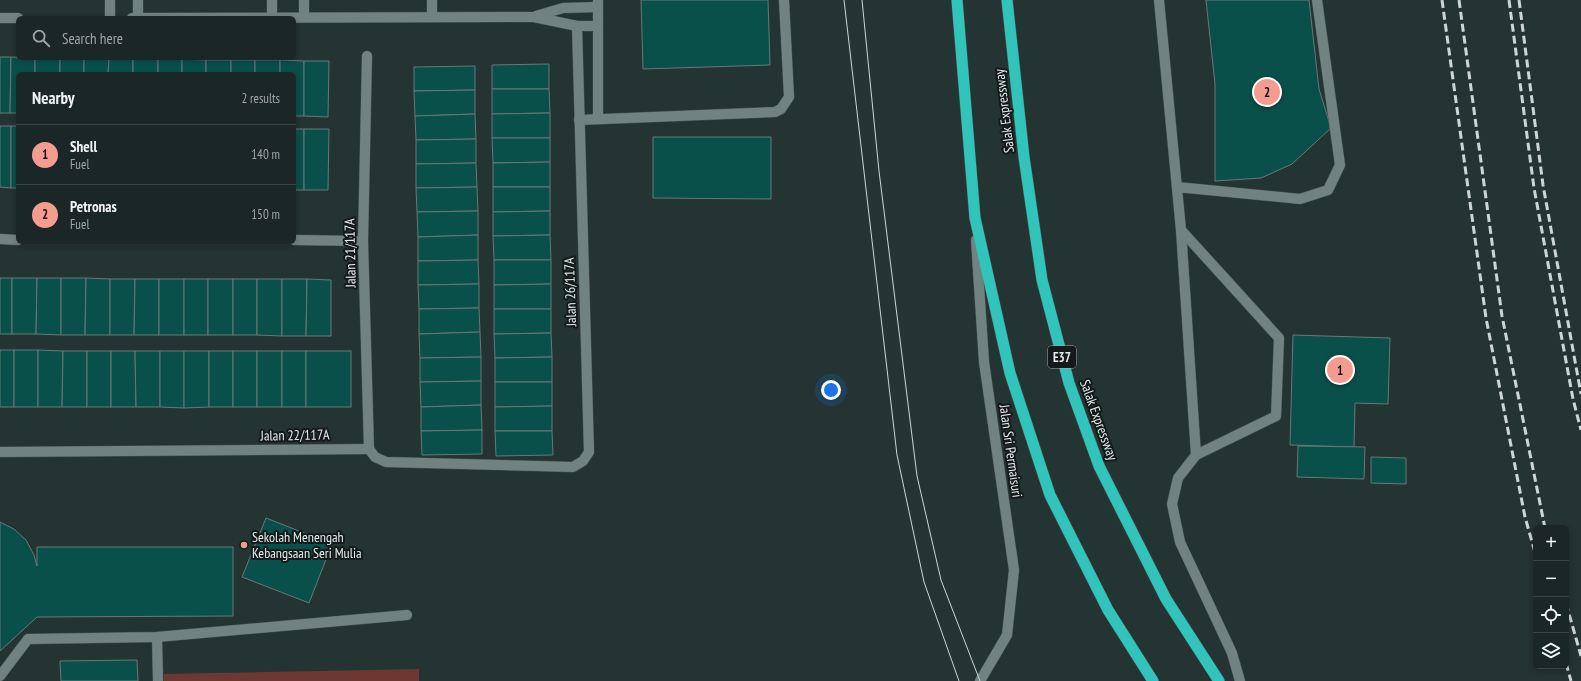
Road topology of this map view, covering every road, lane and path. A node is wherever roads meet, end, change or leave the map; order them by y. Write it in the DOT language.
graph roads {
  1 [pos="110,0"];
  2 [pos="138,0"];
  3 [pos="272,0"];
  4 [pos="304,0"];
  5 [pos="432,0"];
  6 [pos="784,0"];
  7 [pos="957,0"];
  8 [pos="1007,0"];
  9 [pos="1159,0"];
  10 [pos="1317,0"];
  11 [pos="598,3"];
  12 [pos="562,4"];
  13 [pos="110,16"];
  14 [pos="138,16"];
  15 [pos="272,16"];
  16 [pos="432,17"];
  17 [pos="534,17"];
  18 [pos="0,18"];
  19 [pos="16,18"];
  20 [pos="296,18"];
  21 [pos="304,18"];
  22 [pos="577,26"];
  23 [pos="598,26"];
  24 [pos="367,56"];
  25 [pos="598,119"];
  26 [pos="579,120"];
  27 [pos="1177,187"];
  28 [pos="975,218"];
  29 [pos="1181,230"];
  30 [pos="0,240"];
  31 [pos="16,240"];
  32 [pos="296,240"];
  33 [pos="363,241"];
  34 [pos="369,449"];
  35 [pos="0,452"];
  36 [pos="1196,455"];
  37 [pos="407,615"];
  38 [pos="157,637"];
  39 [pos="0,676"];
  40 [pos="158,681"];
  41 [pos="980,681"];
  42 [pos="1153,681"];
  43 [pos="1219,681"];
  44 [pos="1240,681"];
  1 -- 13 [label="street"];
  2 -- 14 [label="street"];
  3 -- 15 [label="street"];
  4 -- 21 [label="street"];
  5 -- 16 [label="street"];
  6 -- 25 [label="street"];
  7 -- 28 [label="highway"];
  8 -- 43 [label="highway, Salak Expressway / E37"];
  9 -- 27 [label="street"];
  10 -- 27 [label="street"];
  11 -- 12 [label="street"];
  11 -- 23 [label="street"];
  12 -- 17 [label="street"];
  16 -- 17 [label="street"];
  16 -- 21 [label="street"];
  17 -- 22 [label="street"];
  18 -- 19 [label="street"];
  20 -- 21 [label="street"];
  22 -- 23 [label="street"];
  22 -- 26 [label="street, Jalan 26/117A"];
  23 -- 25 [label="street"];
  24 -- 33 [label="street, Jalan 21/117A"];
  25 -- 26 [label="street"];
  26 -- 34 [label="street, Jalan 26/117A"];
  27 -- 29 [label="street"];
  28 -- 41 [label="street, Jalan Sri Permaisuri"];
  28 -- 42 [label="highway"];
  29 -- 36 [label="street"];
  29 -- 36 [label="street"];
  30 -- 31 [label="street"];
  32 -- 33 [label="street"];
  33 -- 34 [label="street, Jalan 21/117A"];
  34 -- 35 [label="street, Jalan 22/117A"];
  36 -- 44 [label="street"];
  37 -- 38 [label="street"];
  38 -- 39 [label="street"];
  38 -- 40 [label="street"];
}
